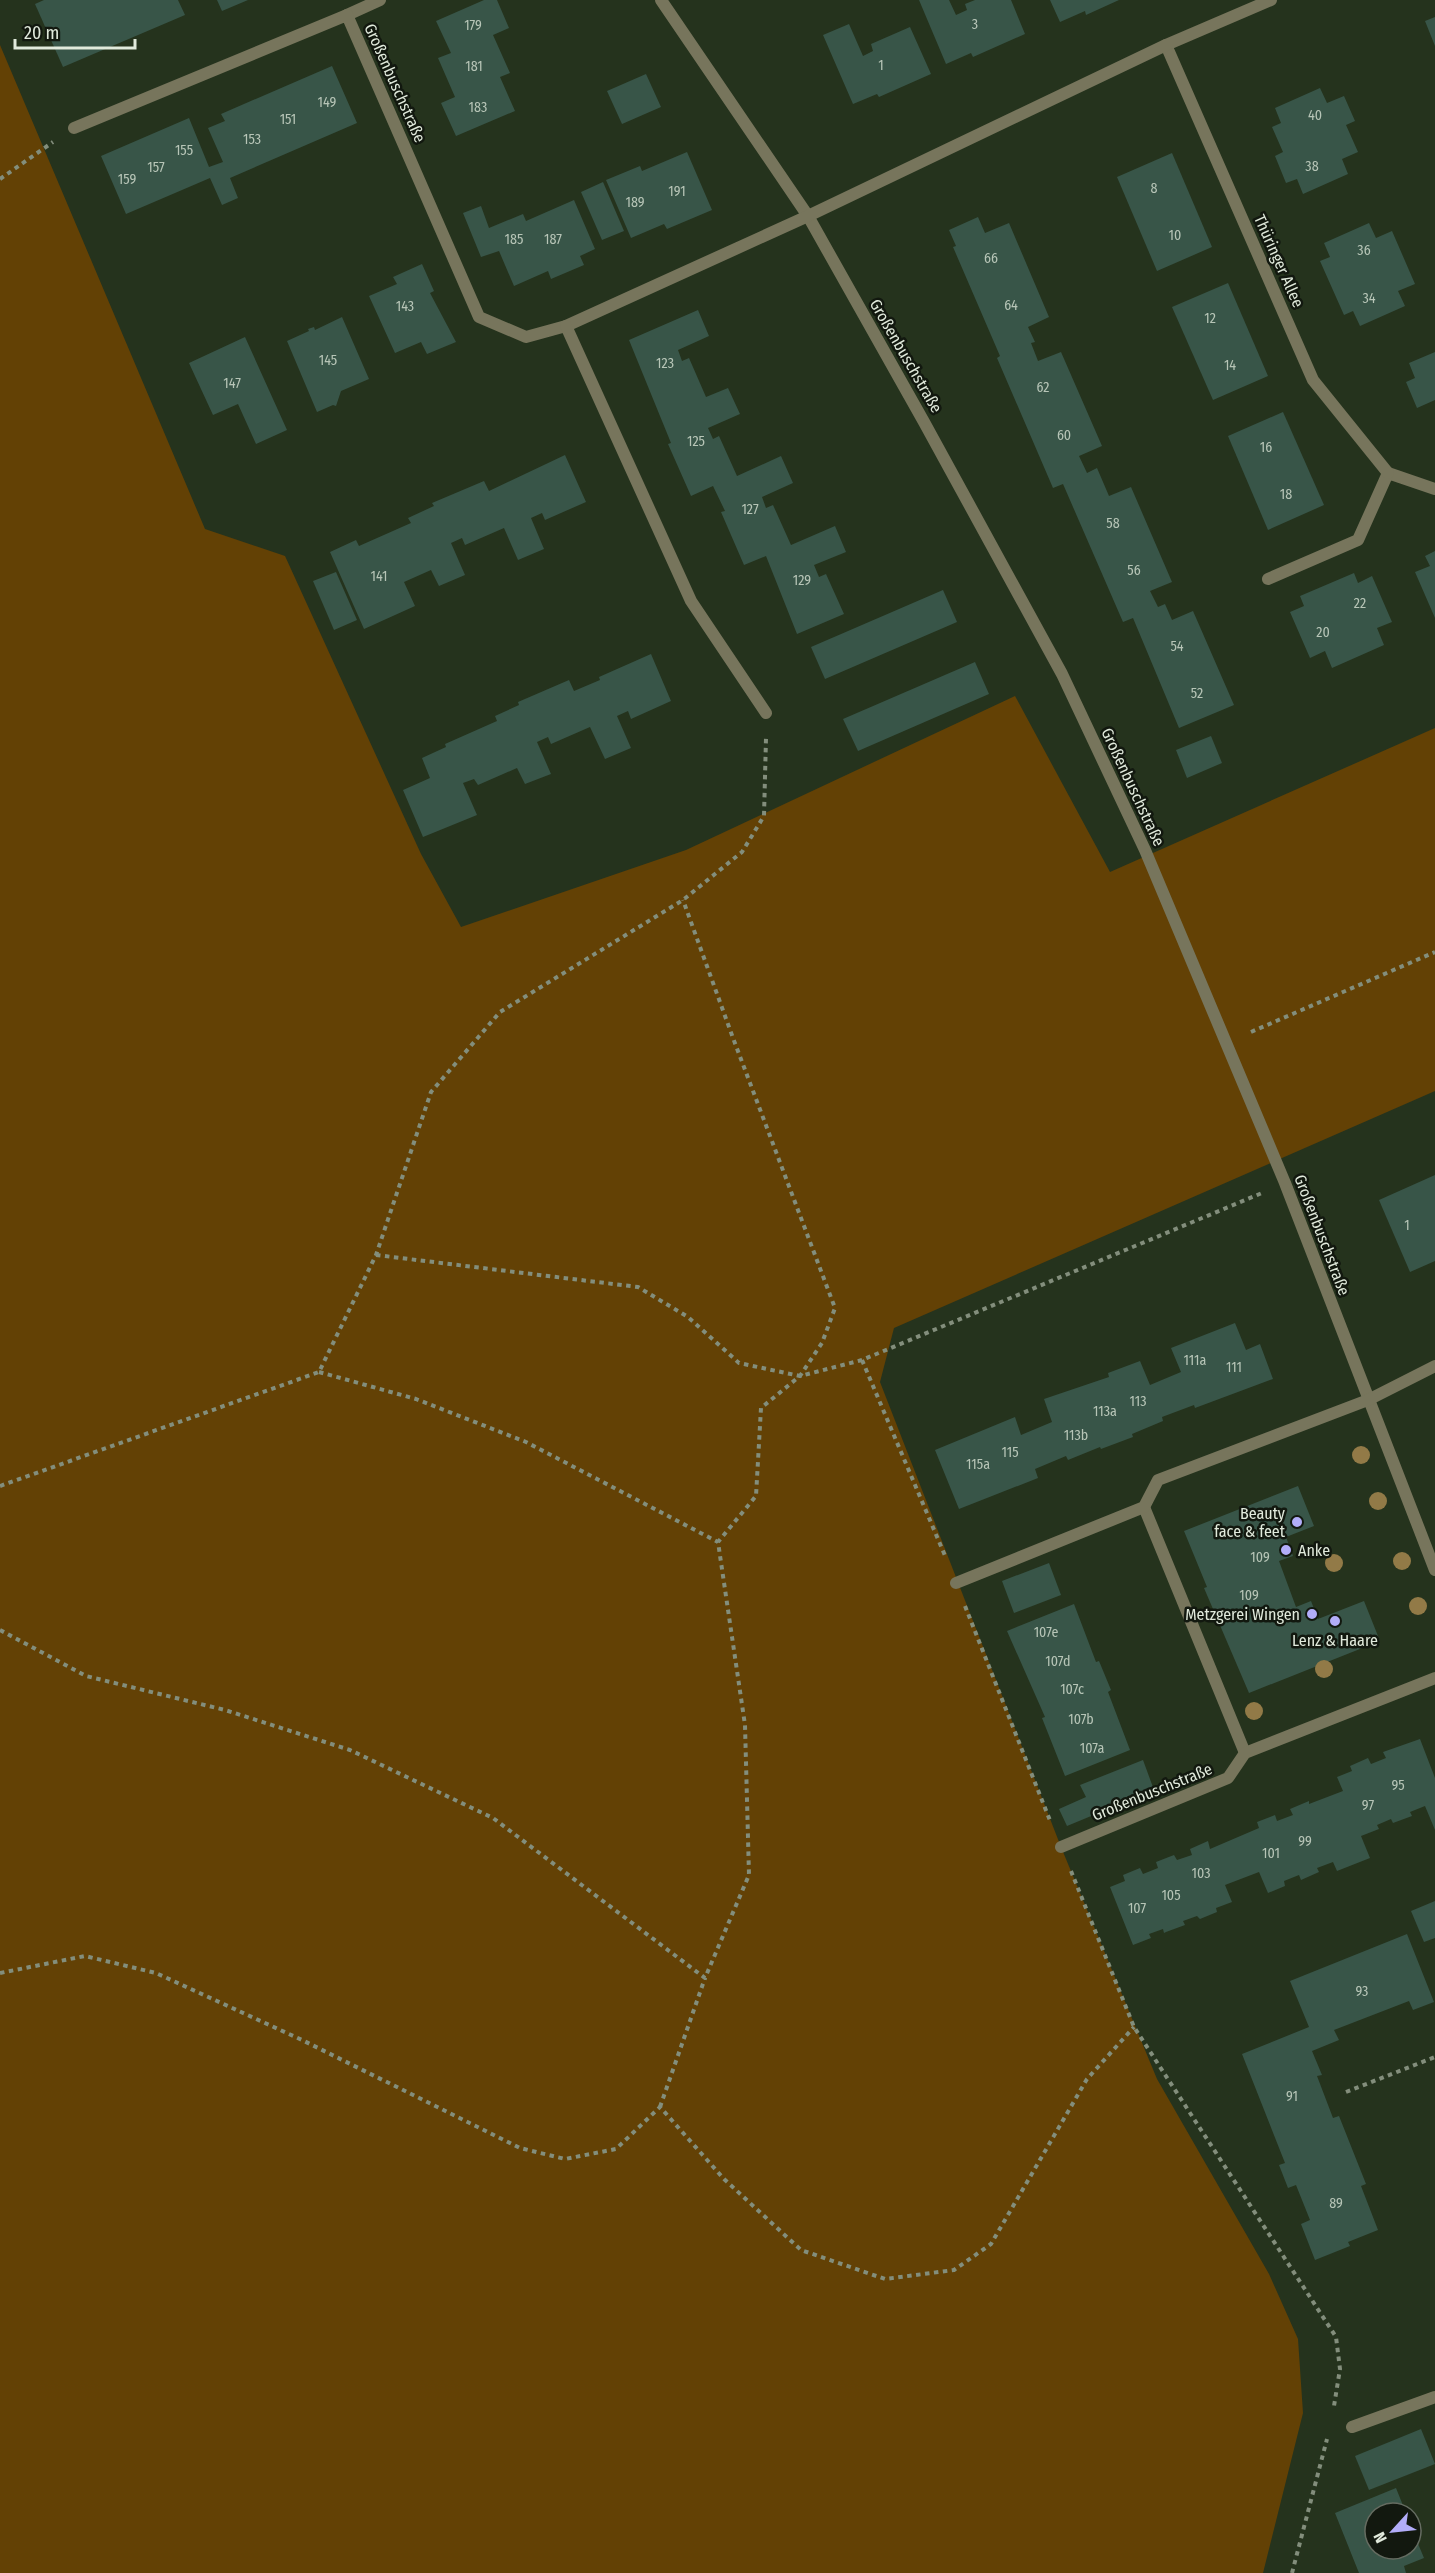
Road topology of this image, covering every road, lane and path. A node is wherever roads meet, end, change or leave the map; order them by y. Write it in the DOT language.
graph roads {
  1 [pos="380,0"];
  2 [pos="661,0"];
  3 [pos="1271,0"];
  4 [pos="347,15"];
  5 [pos="1166,45"];
  6 [pos="74,128"];
  7 [pos="0,179"];
  8 [pos="808,216"];
  9 [pos="566,326"];
  10 [pos="1388,473"];
  11 [pos="1435,489"];
  12 [pos="1268,579"];
  13 [pos="766,712"];
  14 [pos="683,900"];
  15 [pos="1435,952"];
  16 [pos="1225,1044"];
  17 [pos="1285,1183"];
  18 [pos="376,1255"];
  19 [pos="862,1360"];
  20 [pos="1435,1366"];
  21 [pos="319,1372"];
  22 [pos="800,1376"];
  23 [pos="1368,1400"];
  24 [pos="0,1486"];
  25 [pos="1144,1507"];
  26 [pos="718,1542"];
  27 [pos="1435,1570"];
  28 [pos="956,1582"];
  29 [pos="0,1630"];
  30 [pos="1435,1678"];
  31 [pos="1245,1753"];
  32 [pos="1061,1847"];
  33 [pos="0,1973"];
  34 [pos="705,1978"];
  35 [pos="1134,2027"];
  36 [pos="1435,2057"];
  37 [pos="1346,2092"];
  38 [pos="660,2107"];
  39 [pos="1435,2397"];
  40 [pos="1333,2409"];
  41 [pos="1352,2427"];
  42 [pos="1331,2428"];
  43 [pos="1292,2573"];
  1 -- 4 [label="street"];
  2 -- 8 [label="street, Großenbuschstraße"];
  3 -- 5 [label="street"];
  4 -- 6 [label="street, Großenbuschstraße"];
  4 -- 9 [label="street, Großenbuschstraße"];
  5 -- 8 [label="street"];
  5 -- 10 [label="street, Thüringer Allee"];
  6 -- 7 [label="path"];
  8 -- 9 [label="street, Großenbuschstraße"];
  8 -- 16 [label="street, Großenbuschstraße"];
  9 -- 13 [label="street"];
  10 -- 11 [label="street"];
  10 -- 12 [label="street"];
  13 -- 14 [label="path"];
  14 -- 18 [label="path"];
  14 -- 22 [label="path"];
  15 -- 16 [label="path"];
  16 -- 17 [label="street, Großenbuschstraße"];
  17 -- 19 [label="path"];
  17 -- 23 [label="street, Großenbuschstraße"];
  18 -- 21 [label="path"];
  18 -- 22 [label="path"];
  19 -- 22 [label="path"];
  19 -- 28 [label="path"];
  20 -- 23 [label="street"];
  21 -- 24 [label="path"];
  21 -- 26 [label="path"];
  22 -- 26 [label="path"];
  23 -- 25 [label="street"];
  23 -- 27 [label="street, Großenbuschstraße"];
  25 -- 28 [label="street"];
  25 -- 31 [label="street"];
  26 -- 34 [label="path"];
  28 -- 32 [label="path"];
  29 -- 34 [label="path"];
  30 -- 31 [label="street"];
  31 -- 32 [label="street, Großenbuschstraße"];
  32 -- 35 [label="path"];
  33 -- 38 [label="path"];
  34 -- 38 [label="path"];
  35 -- 38 [label="path"];
  35 -- 40 [label="path"];
  36 -- 37 [label="path"];
  39 -- 41 [label="street"];
  42 -- 43 [label="path"];
}
